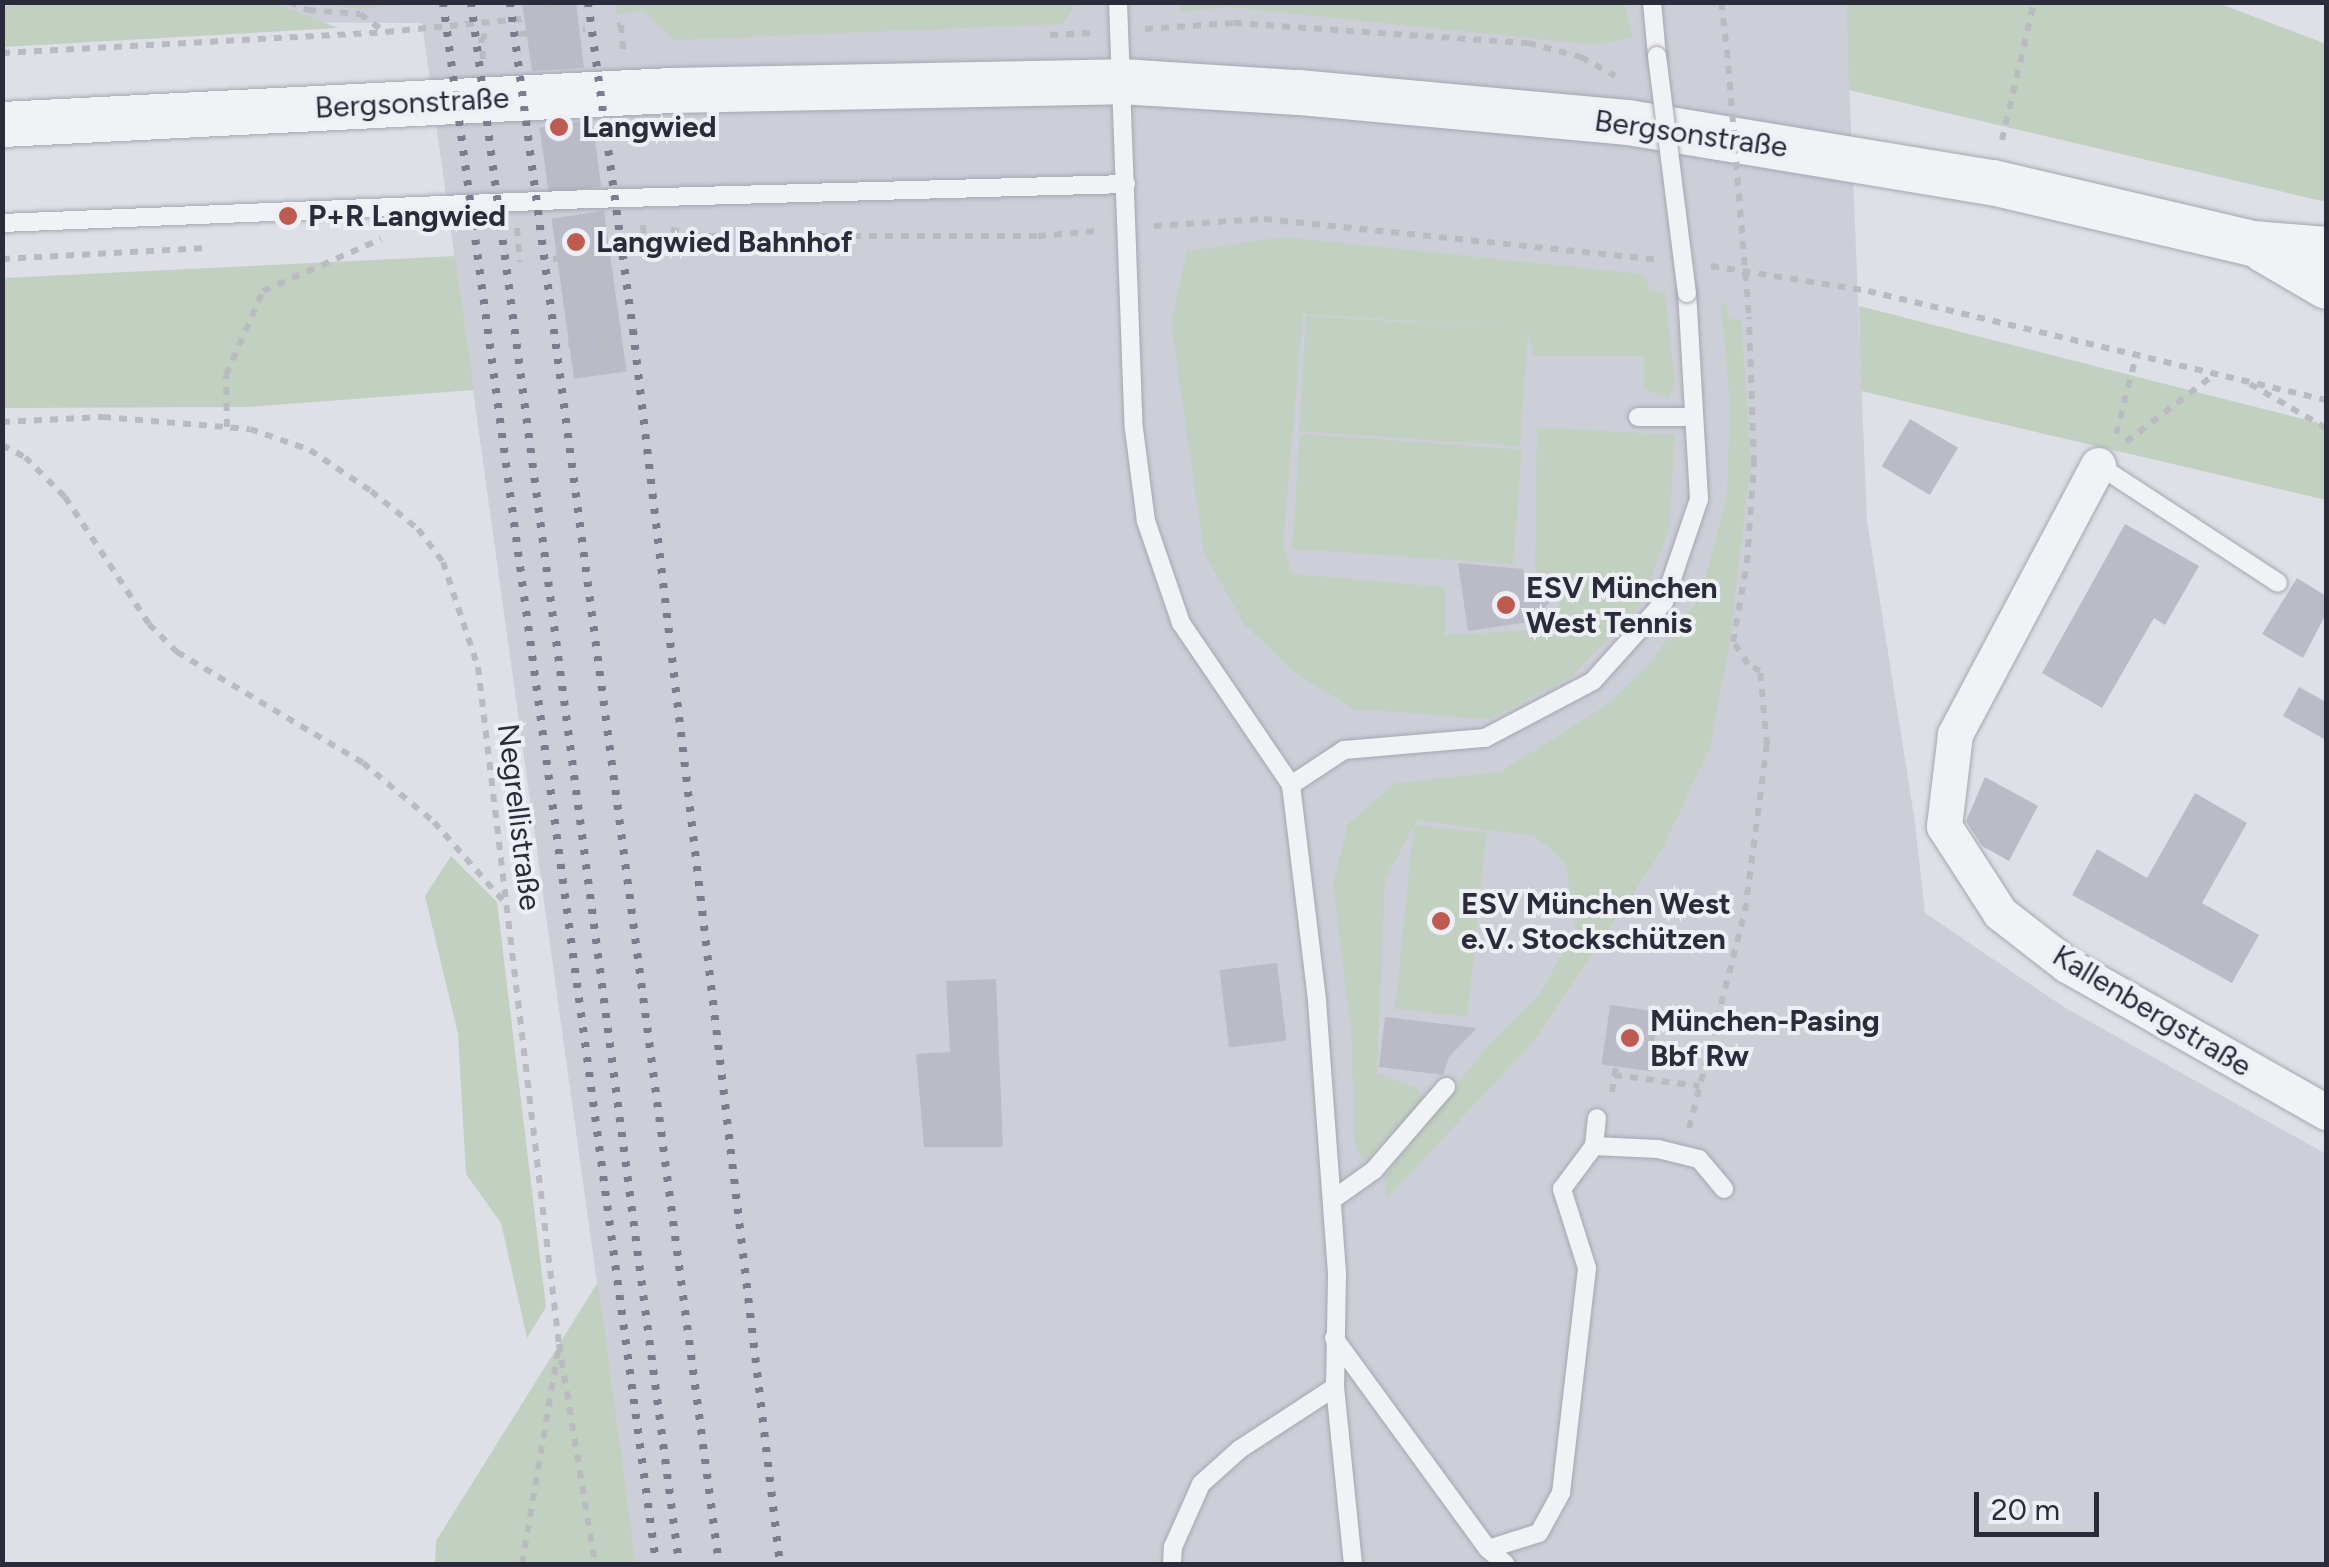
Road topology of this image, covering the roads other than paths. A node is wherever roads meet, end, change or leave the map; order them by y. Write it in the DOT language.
graph roads {
  1 [pos="1118,2"];
  2 [pos="1652,2"];
  3 [pos="1121,81"];
  4 [pos="2,124"];
  5 [pos="1126,184"];
  6 [pos="2,223"];
  7 [pos="2252,243"];
  8 [pos="2326,250"];
  9 [pos="2326,286"];
  10 [pos="1693,417"];
  11 [pos="1638,418"];
  12 [pos="2108,452"];
  13 [pos="2278,583"];
  14 [pos="1292,785"];
  15 [pos="1446,1087"];
  16 [pos="2326,1112"];
  17 [pos="1596,1118"];
  18 [pos="1594,1146"];
  19 [pos="1724,1189"];
  20 [pos="1332,1200"];
  21 [pos="1334,1338"];
  22 [pos="1335,1387"];
  23 [pos="1488,1549"];
  24 [pos="1172,1564"];
  25 [pos="1354,1564"];
  26 [pos="1505,1564"];
  1 -- 3 [label="lane"];
  2 -- 10 [label="lane, bridge"];
  3 -- 4 [label="street, Bergsonstraße"];
  3 -- 5 [label="lane"];
  3 -- 7 [label="street, Bergsonstraße"];
  5 -- 6 [label="lane"];
  5 -- 14 [label="lane"];
  7 -- 8 [label="street, Bergsonstraße"];
  7 -- 9 [label="street, Bergsonstraße"];
  10 -- 11 [label="lane"];
  10 -- 14 [label="lane"];
  12 -- 13 [label="lane"];
  12 -- 16 [label="street, Kallenbergstraße"];
  14 -- 20 [label="lane"];
  15 -- 20 [label="lane"];
  17 -- 18 [label="lane"];
  18 -- 19 [label="lane"];
  18 -- 23 [label="lane"];
  20 -- 21 [label="lane"];
  21 -- 22 [label="lane"];
  21 -- 23 [label="lane"];
  22 -- 24 [label="lane"];
  22 -- 25 [label="lane"];
  23 -- 26 [label="lane"];
}
